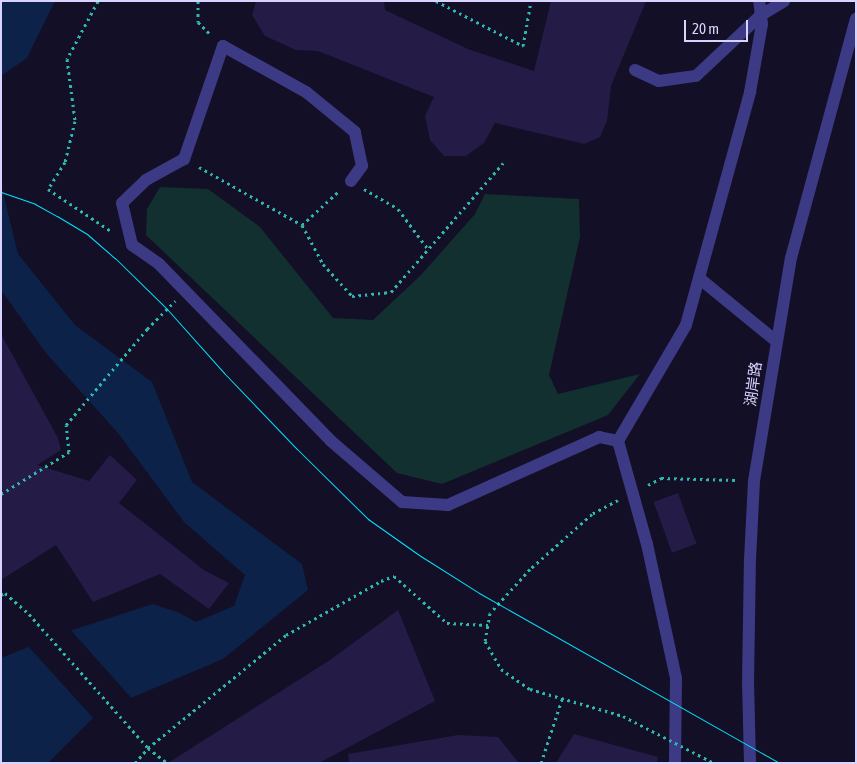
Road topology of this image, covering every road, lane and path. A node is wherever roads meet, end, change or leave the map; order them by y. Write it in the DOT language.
graph roads {
  1 [pos="98,1"];
  2 [pos="198,1"];
  3 [pos="436,1"];
  4 [pos="531,1"];
  5 [pos="759,1"];
  6 [pos="784,1"];
  7 [pos="761,15"];
  8 [pos="856,19"];
  9 [pos="223,46"];
  10 [pos="635,70"];
  11 [pos="184,159"];
  12 [pos="503,163"];
  13 [pos="351,181"];
  14 [pos="302,225"];
  15 [pos="132,245"];
  16 [pos="428,249"];
  17 [pos="699,278"];
  18 [pos="186,290"];
  19 [pos="776,341"];
  20 [pos="618,441"];
  21 [pos="754,481"];
  22 [pos="634,492"];
  23 [pos="1,494"];
  24 [pos="1,595"];
  25 [pos="488,625"];
  26 [pos="562,699"];
  27 [pos="148,748"];
  28 [pos="135,763"];
  29 [pos="167,763"];
  30 [pos="541,763"];
  31 [pos="675,763"];
  32 [pos="714,763"];
  33 [pos="750,763"];
  1 -- 15 [label="path"];
  2 -- 9 [label="path"];
  3 -- 4 [label="path"];
  5 -- 7 [label="street"];
  6 -- 7 [label="street"];
  7 -- 10 [label="street"];
  7 -- 17 [label="street"];
  8 -- 19 [label="street, 湖岸路"];
  9 -- 11 [label="street"];
  9 -- 13 [label="street"];
  11 -- 14 [label="path"];
  11 -- 15 [label="street"];
  12 -- 16 [label="path"];
  13 -- 14 [label="path"];
  13 -- 16 [label="path"];
  14 -- 16 [label="path"];
  15 -- 18 [label="street"];
  17 -- 19 [label="street"];
  17 -- 20 [label="street"];
  18 -- 20 [label="street"];
  18 -- 23 [label="path"];
  19 -- 21 [label="street, 湖岸路"];
  20 -- 22 [label="street"];
  21 -- 22 [label="path"];
  21 -- 33 [label="street, 湖岸路"];
  22 -- 25 [label="path"];
  22 -- 31 [label="street"];
  24 -- 27 [label="path"];
  25 -- 26 [label="path"];
  25 -- 27 [label="path"];
  26 -- 30 [label="path"];
  26 -- 32 [label="path, bridge"];
  27 -- 28 [label="path"];
  27 -- 29 [label="path"];
}
